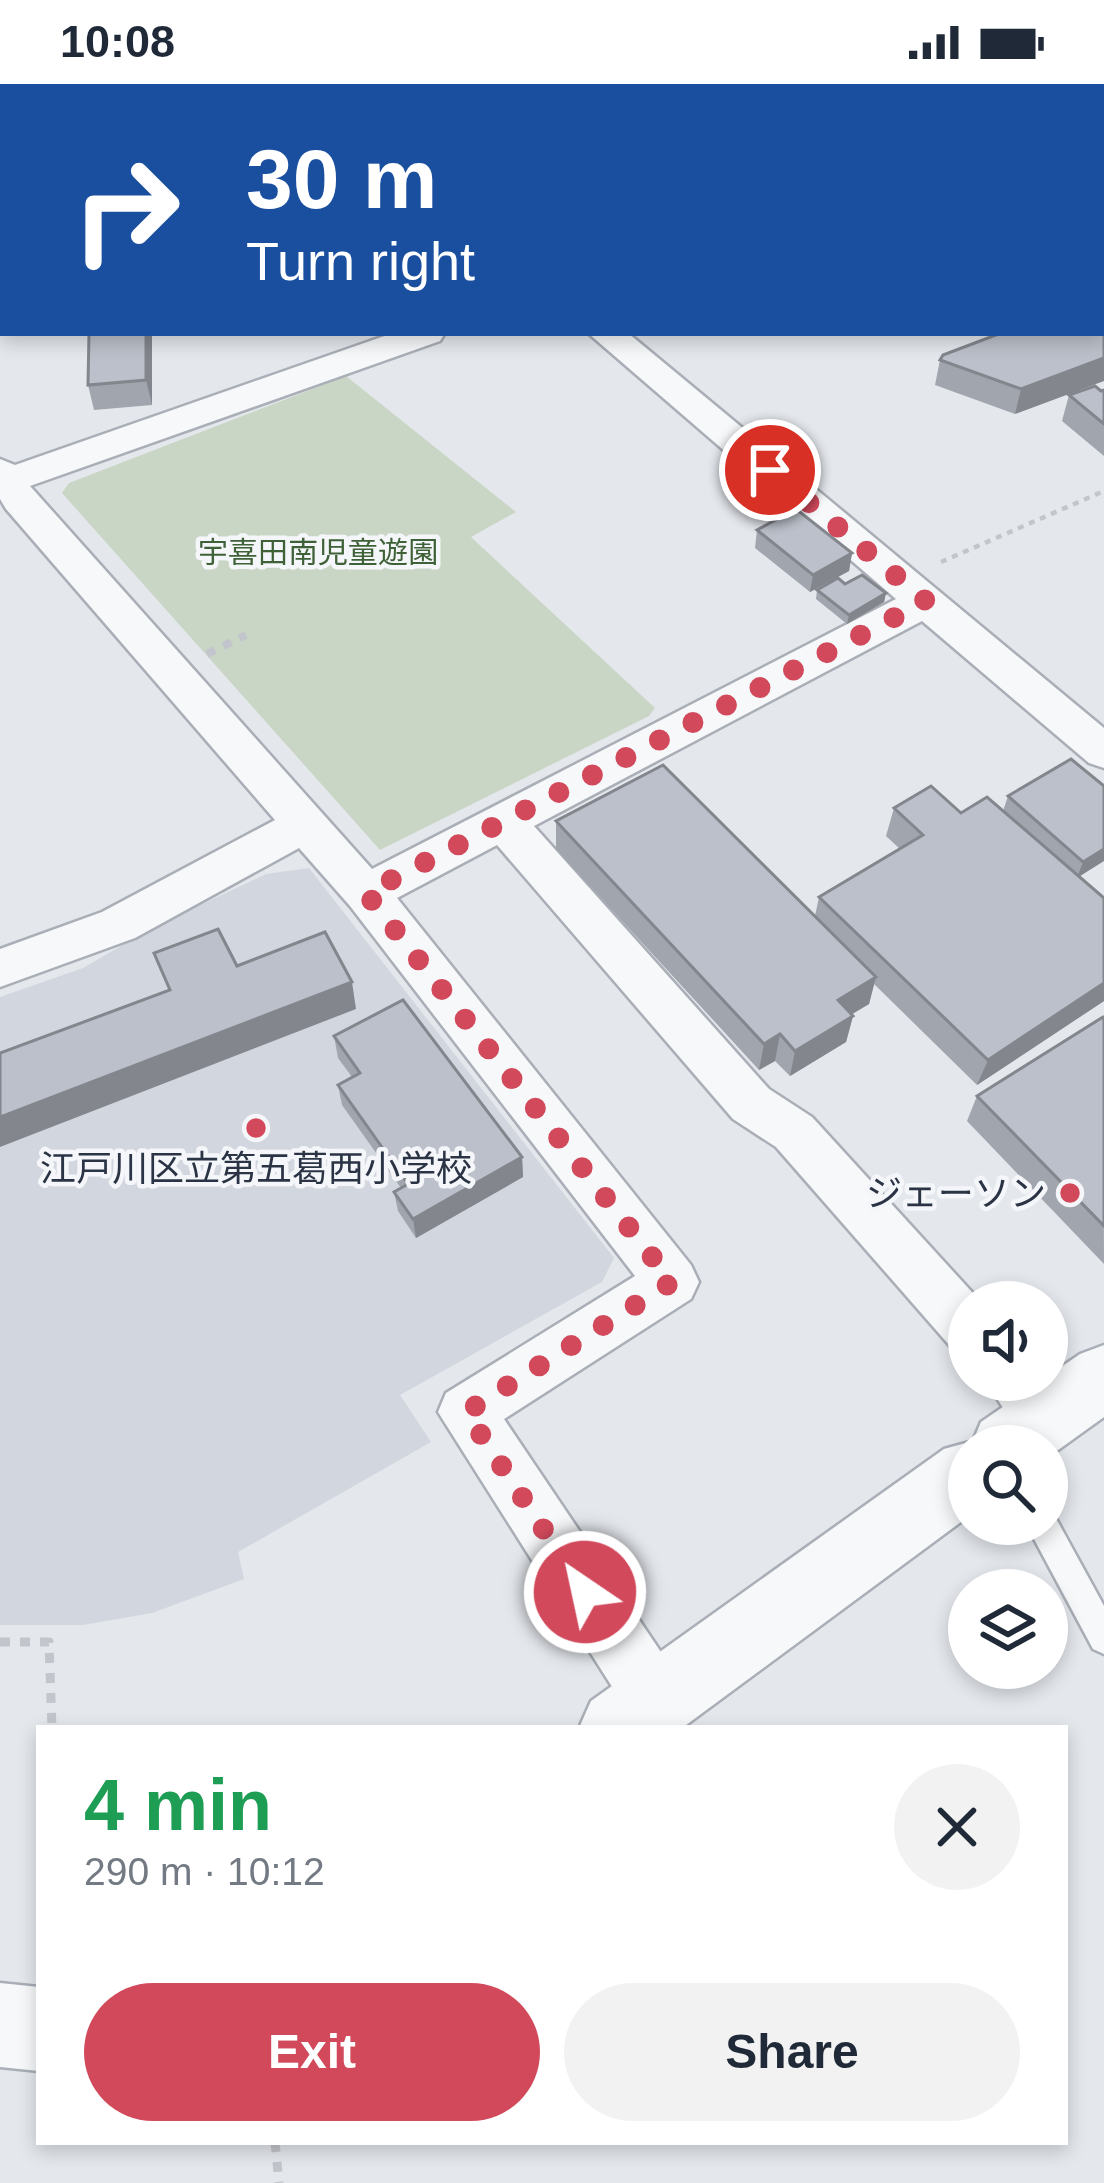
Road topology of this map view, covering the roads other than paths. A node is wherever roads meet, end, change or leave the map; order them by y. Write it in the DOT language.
graph roads {
  1 [pos="418,336"];
  2 [pos="610,336"];
  3 [pos="3,477"];
  4 [pos="914,590"];
  5 [pos="1104,752"];
  6 [pos="502,820"];
  7 [pos="305,824"];
  8 [pos="366,893"];
  9 [pos="0,968"];
  10 [pos="948,1304"];
  11 [pos="1104,1377"];
  12 [pos="1023,1414"];
  13 [pos="948,1488"];
  14 [pos="1053,1545"];
  15 [pos="1104,1638"];
  16 [pos="638,1714"];
  17 [pos="0,2025"];
  18 [pos="36,2029"];
  1 -- 3 [label="street"];
  2 -- 4 [label="street"];
  3 -- 7 [label="street"];
  4 -- 5 [label="street"];
  4 -- 6 [label="street"];
  6 -- 8 [label="street"];
  6 -- 10 [label="street"];
  7 -- 8 [label="street"];
  7 -- 9 [label="street"];
  8 -- 16 [label="street"];
  11 -- 12 [label="street"];
  13 -- 16 [label="street"];
  14 -- 15 [label="lane"];
  17 -- 18 [label="street"];
}
